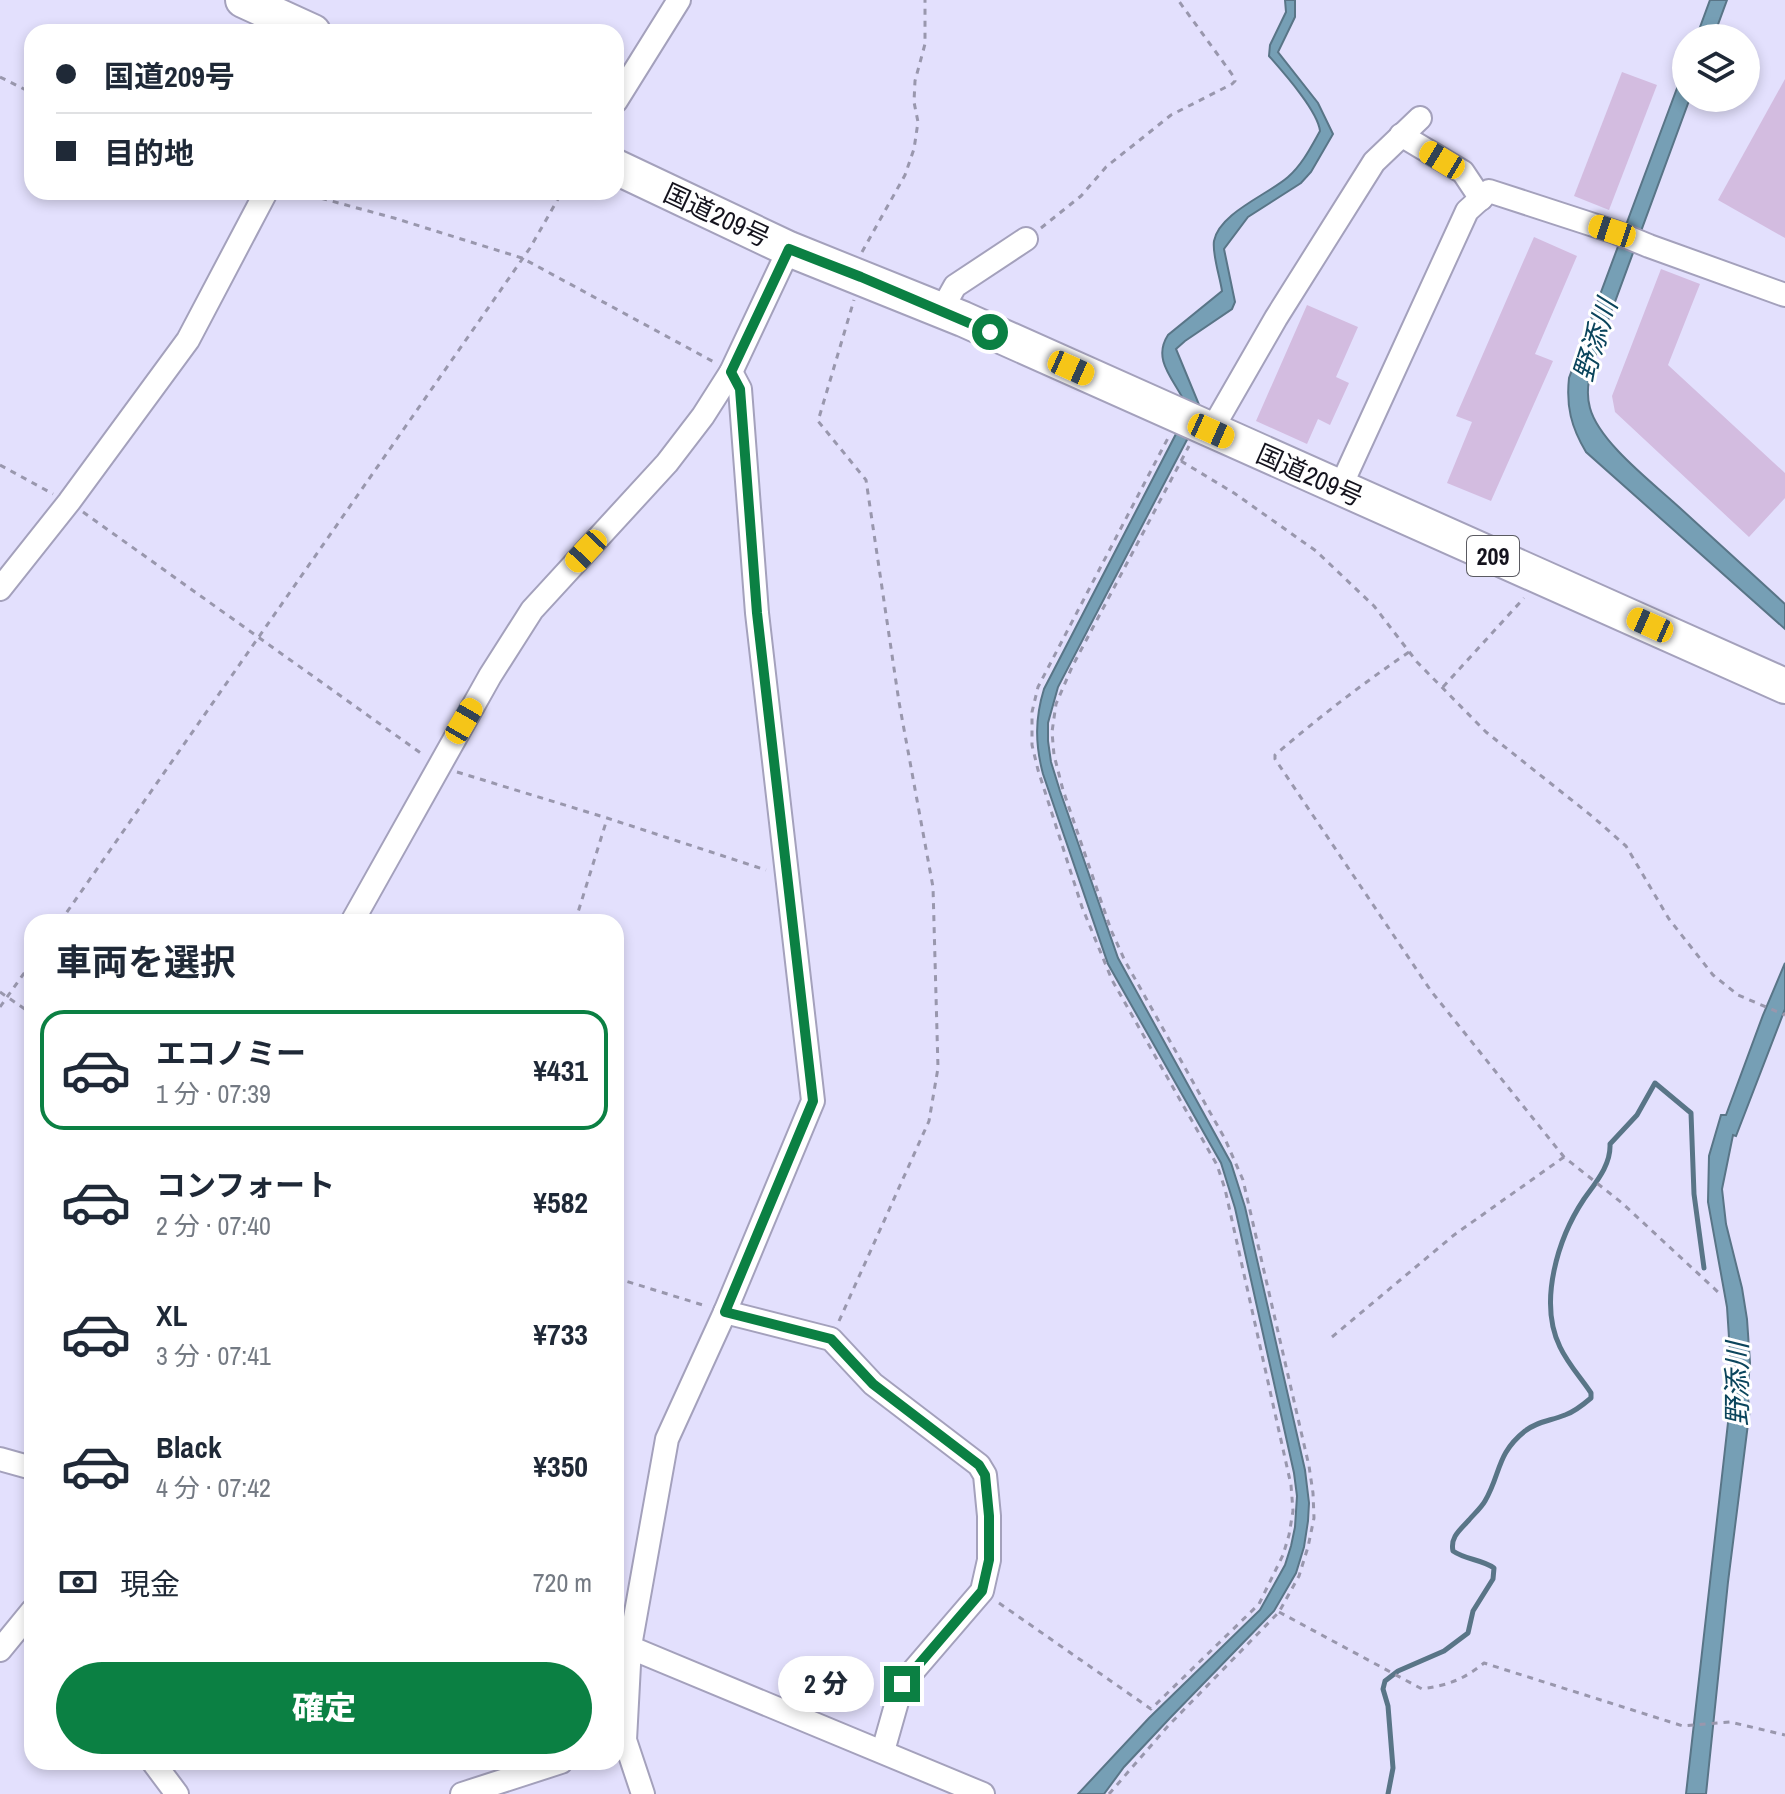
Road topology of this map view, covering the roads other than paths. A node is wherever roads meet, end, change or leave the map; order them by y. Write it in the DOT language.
graph roads {
  1 [pos="243,0"];
  2 [pos="679,0"];
  3 [pos="296,24"];
  4 [pos="624,88"];
  5 [pos="1420,118"];
  6 [pos="1401,135"];
  7 [pos="624,171"];
  8 [pos="1481,199"];
  9 [pos="262,200"];
  10 [pos="1026,239"];
  11 [pos="789,249"];
  12 [pos="1785,295"];
  13 [pos="941,311"];
  14 [pos="731,372"];
  15 [pos="1191,425"];
  16 [pos="1340,488"];
  17 [pos="0,589"];
  18 [pos="1785,686"];
  19 [pos="356,914"];
  20 [pos="725,1312"];
  21 [pos="0,1459"];
  22 [pos="24,1466"];
  23 [pos="24,1621"];
  24 [pos="624,1639"];
  25 [pos="624,1644"];
  26 [pos="0,1650"];
  27 [pos="624,1751"];
  28 [pos="883,1751"];
  29 [pos="159,1770"];
  30 [pos="536,1770"];
  31 [pos="177,1794"];
  32 [pos="462,1794"];
  33 [pos="643,1794"];
  34 [pos="983,1794"];
  1 -- 3 [label="highway"];
  2 -- 4 [label="street"];
  5 -- 6 [label="street"];
  6 -- 8 [label="street"];
  6 -- 15 [label="street"];
  7 -- 11 [label="highway, 国道209号 / 209"];
  8 -- 12 [label="street"];
  8 -- 16 [label="street"];
  9 -- 17 [label="street"];
  10 -- 13 [label="street"];
  11 -- 13 [label="highway, 国道209号 / 209"];
  11 -- 14 [label="street"];
  13 -- 15 [label="highway, 国道209号 / 209"];
  14 -- 19 [label="street"];
  14 -- 20 [label="street"];
  15 -- 16 [label="highway, 国道209号 / 209"];
  16 -- 18 [label="highway, 国道209号 / 209"];
  20 -- 24 [label="street"];
  20 -- 28 [label="street"];
  21 -- 22 [label="street"];
  23 -- 26 [label="street"];
  25 -- 28 [label="street"];
  27 -- 33 [label="street"];
  28 -- 34 [label="street"];
  29 -- 31 [label="street"];
  30 -- 32 [label="street"];
}
